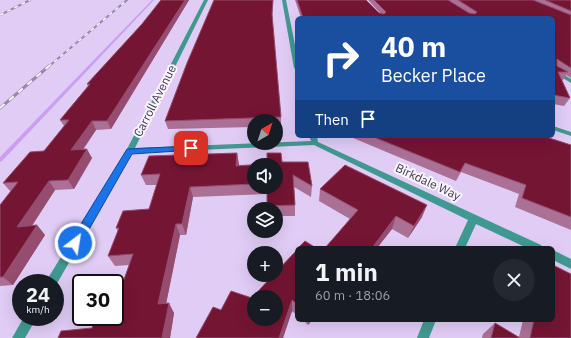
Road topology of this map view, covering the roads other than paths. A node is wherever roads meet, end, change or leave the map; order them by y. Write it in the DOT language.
graph roads {
  1 [pos="206,0"];
  2 [pos="284,0"];
  3 [pos="295,58"];
  4 [pos="555,71"];
  5 [pos="571,81"];
  6 [pos="555,129"];
  7 [pos="571,134"];
  8 [pos="314,140"];
  9 [pos="130,151"];
  10 [pos="474,218"];
  11 [pos="461,246"];
  12 [pos="533,246"];
  13 [pos="555,256"];
  14 [pos="571,264"];
  15 [pos="56,274"];
  16 [pos="429,322"];
  17 [pos="25,326"];
  18 [pos="18,338"];
  19 [pos="423,338"];
  1 -- 9 [label="street, Carroll Avenue"];
  2 -- 3 [label="street"];
  4 -- 5 [label="street"];
  6 -- 7 [label="street"];
  8 -- 9 [label="street"];
  8 -- 10 [label="street, Birkdale Way"];
  9 -- 15 [label="street, Carroll Avenue"];
  10 -- 11 [label="street"];
  10 -- 12 [label="street, Birkdale Way"];
  13 -- 14 [label="street"];
  16 -- 19 [label="street"];
  17 -- 18 [label="street"];
}
